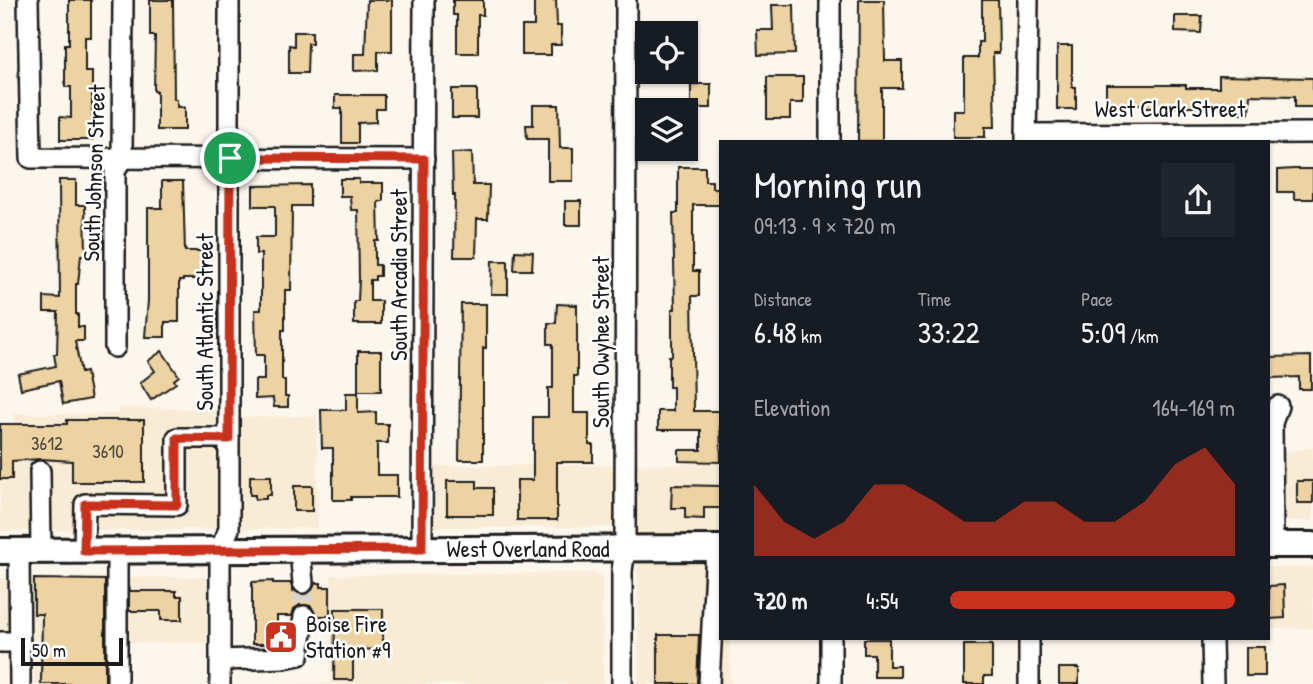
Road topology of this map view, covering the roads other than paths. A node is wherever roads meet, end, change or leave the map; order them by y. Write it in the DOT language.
graph roads {
  1 [pos="27,0"];
  2 [pos="123,0"];
  3 [pos="229,0"];
  4 [pos="424,0"];
  5 [pos="626,0"];
  6 [pos="830,0"];
  7 [pos="1028,0"];
  8 [pos="1313,133"];
  9 [pos="1181,137"];
  10 [pos="1026,138"];
  11 [pos="831,140"];
  12 [pos="122,158"];
  13 [pos="230,158"];
  14 [pos="424,159"];
  15 [pos="115,347"];
  16 [pos="1278,406"];
  17 [pos="229,439"];
  18 [pos="40,471"];
  19 [pos="1271,545"];
  20 [pos="1313,545"];
  21 [pos="625,548"];
  22 [pos="719,548"];
  23 [pos="422,549"];
  24 [pos="220,550"];
  25 [pos="300,550"];
  26 [pos="20,551"];
  27 [pos="84,551"];
  28 [pos="117,551"];
  29 [pos="303,583"];
  30 [pos="10,610"];
  31 [pos="304,616"];
  32 [pos="831,640"];
  33 [pos="1029,640"];
  34 [pos="1212,640"];
  35 [pos="10,642"];
  36 [pos="220,660"];
  37 [pos="20,684"];
  38 [pos="117,684"];
  39 [pos="220,684"];
  40 [pos="622,684"];
  41 [pos="709,684"];
  42 [pos="831,684"];
  43 [pos="1029,684"];
  44 [pos="1213,684"];
  1 -- 12 [label="street"];
  2 -- 12 [label="street, South Johnson Street"];
  3 -- 13 [label="street, South Atlantic Street"];
  4 -- 14 [label="street, South Arcadia Street"];
  5 -- 21 [label="street, South Owyhee Street"];
  6 -- 11 [label="street"];
  7 -- 10 [label="street"];
  8 -- 9 [label="street, West Clark Street"];
  9 -- 10 [label="street, West Clark Street"];
  12 -- 13 [label="street"];
  12 -- 15 [label="street, South Johnson Street"];
  13 -- 14 [label="street"];
  13 -- 17 [label="street, South Atlantic Street"];
  14 -- 23 [label="street, South Arcadia Street"];
  16 -- 19 [label="street"];
  17 -- 24 [label="street, South Atlantic Street"];
  17 -- 27 [label="street"];
  18 -- 26 [label="street"];
  19 -- 20 [label="main road"];
  21 -- 22 [label="main road, West Overland Road"];
  21 -- 23 [label="main road, West Overland Road"];
  21 -- 40 [label="street, South Owyhee Street"];
  22 -- 41 [label="street"];
  23 -- 25 [label="main road, West Overland Road"];
  24 -- 25 [label="main road, West Overland Road"];
  24 -- 28 [label="main road, West Overland Road"];
  24 -- 36 [label="street, South Atlantic Street"];
  25 -- 29 [label="street"];
  26 -- 27 [label="main road, West Overland Road"];
  26 -- 30 [label="street"];
  27 -- 28 [label="main road, West Overland Road"];
  28 -- 38 [label="street"];
  30 -- 35 [label="street"];
  31 -- 36 [label="street"];
  32 -- 42 [label="street"];
  33 -- 43 [label="street"];
  34 -- 44 [label="street"];
  35 -- 37 [label="street"];
  36 -- 39 [label="street, South Atlantic Street"];
}
